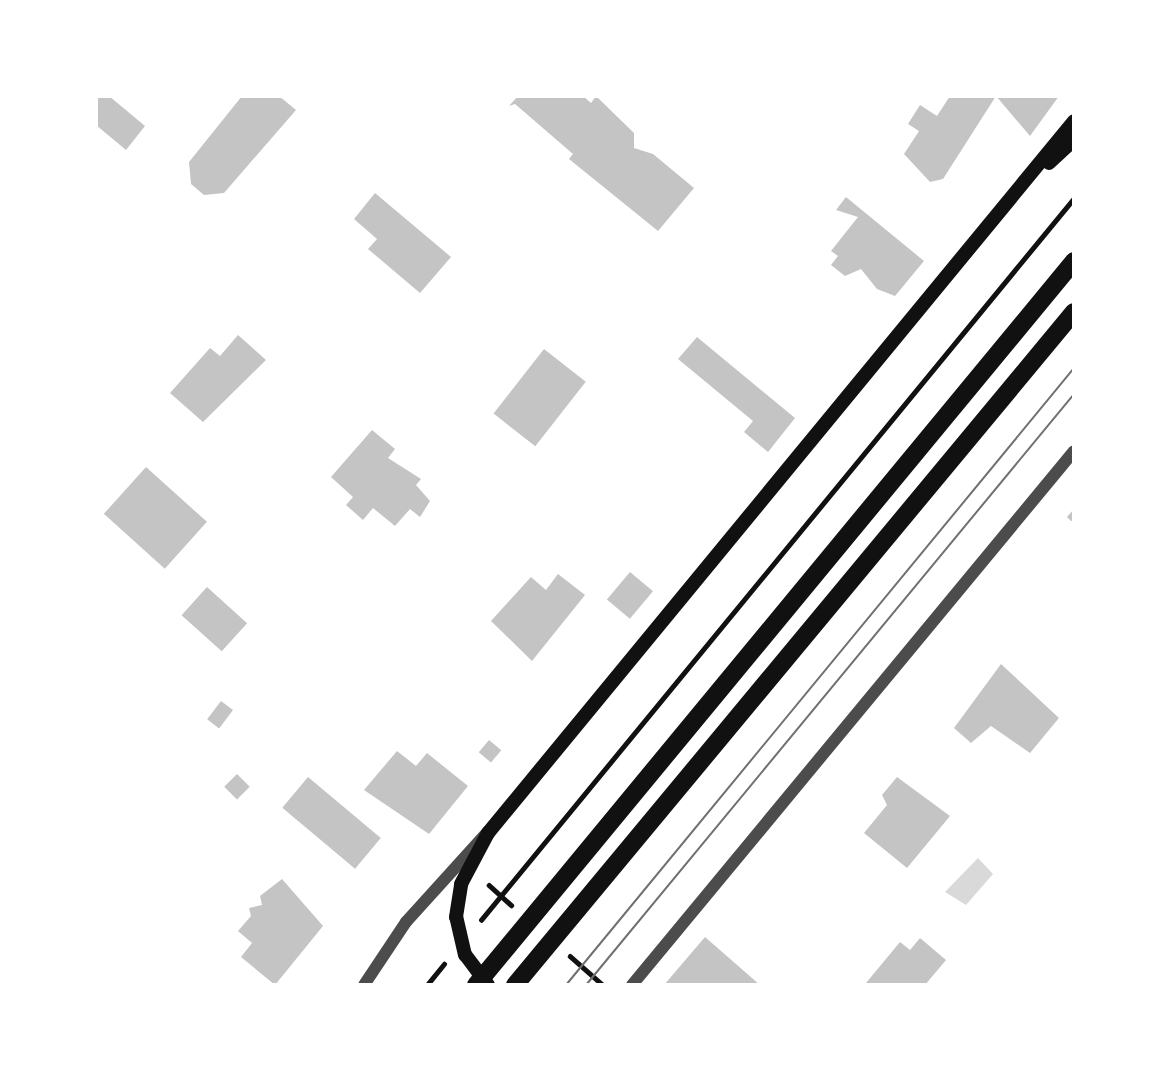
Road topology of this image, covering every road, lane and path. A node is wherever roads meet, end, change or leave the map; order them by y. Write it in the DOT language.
graph roads {
  1 [pos="1074,121"];
  2 [pos="1074,140"];
  3 [pos="1074,198"];
  4 [pos="1003,209"];
  5 [pos="1074,261"];
  6 [pos="1074,312"];
  7 [pos="1074,451"];
  8 [pos="488,833"];
  9 [pos="482,879"];
  10 [pos="501,896"];
  11 [pos="511,905"];
  12 [pos="460,945"];
  13 [pos="481,983"];
  14 [pos="364,985"];
  15 [pos="427,985"];
  16 [pos="515,985"];
  17 [pos="632,985"];
  1 -- 4 [label="main road"];
  2 -- 4 [label="main road"];
  3 -- 10 [label="path"];
  4 -- 8 [label="main road"];
  5 -- 13 [label="main road"];
  6 -- 16 [label="main road"];
  7 -- 17 [label="street"];
  8 -- 12 [label="main road"];
  8 -- 14 [label="street"];
  9 -- 10 [label="path"];
  10 -- 11 [label="path"];
  10 -- 12 [label="path"];
  12 -- 13 [label="main road"];
  12 -- 15 [label="path"];
}
